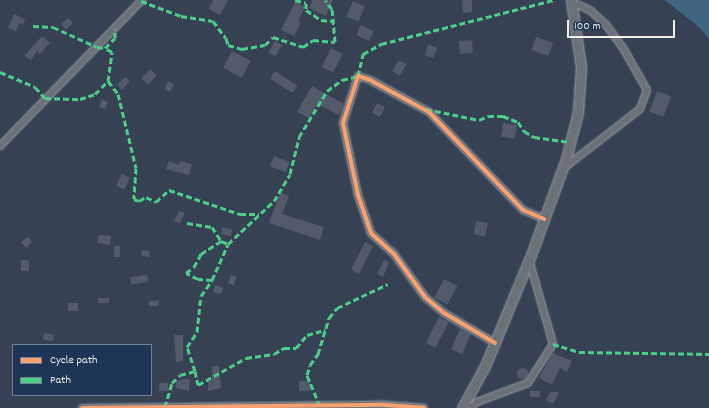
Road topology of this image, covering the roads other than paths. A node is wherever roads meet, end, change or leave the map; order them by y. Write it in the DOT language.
graph roads {
  1 [pos="142,0"];
  2 [pos="571,3"];
  3 [pos="0,146"];
  4 [pos="562,169"];
  5 [pos="544,219"];
  6 [pos="529,260"];
  7 [pos="495,342"];
  8 [pos="82,408"];
  9 [pos="424,408"];
  10 [pos="462,408"];
  11 [pos="470,408"];
  1 -- 3 [label="street"];
  2 -- 4 [label="main road"];
  2 -- 4 [label="street"];
  4 -- 5 [label="main road"];
  5 -- 6 [label="main road"];
  5 -- 7 [label="street"];
  6 -- 7 [label="main road"];
  6 -- 11 [label="street"];
  7 -- 10 [label="main road"];
  8 -- 9 [label="street"];
}
